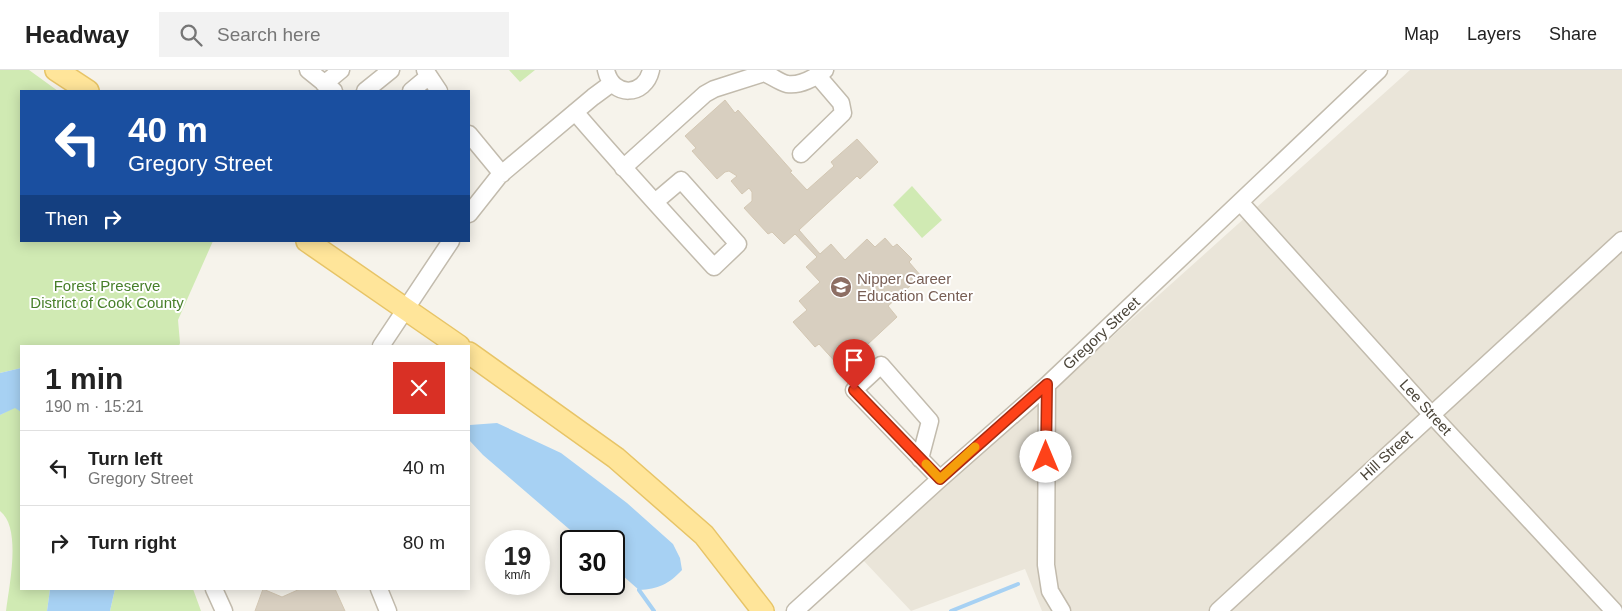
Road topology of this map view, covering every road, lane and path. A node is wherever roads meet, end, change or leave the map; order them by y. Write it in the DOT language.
graph roads {
  1 [pos="56,70"];
  2 [pos="308,70"];
  3 [pos="341,70"];
  4 [pos="391,70"];
  5 [pos="651,70"];
  6 [pos="1379,70"];
  7 [pos="427,73"];
  8 [pos="821,73"];
  9 [pos="609,77"];
  10 [pos="329,87"];
  11 [pos="86,90"];
  12 [pos="366,90"];
  13 [pos="412,90"];
  14 [pos="438,90"];
  15 [pos="575,112"];
  16 [pos="470,136"];
  17 [pos="476,150"];
  18 [pos="801,154"];
  19 [pos="623,168"];
  20 [pos="502,174"];
  21 [pos="655,202"];
  22 [pos="1240,202"];
  23 [pos="470,213"];
  24 [pos="1622,240"];
  25 [pos="308,242"];
  26 [pos="450,242"];
  27 [pos="406,309"];
  28 [pos="382,345"];
  29 [pos="457,345"];
  30 [pos="470,355"];
  31 [pos="1047,384"];
  32 [pos="1431,414"];
  33 [pos="920,459"];
  34 [pos="940,479"];
  35 [pos="214,590"];
  36 [pos="379,590"];
  37 [pos="224,611"];
  38 [pos="388,611"];
  39 [pos="763,611"];
  40 [pos="795,611"];
  41 [pos="1062,611"];
  42 [pos="1218,611"];
  43 [pos="1614,611"];
  1 -- 11 [label="main road"];
  2 -- 10 [label="street"];
  3 -- 10 [label="street"];
  4 -- 12 [label="street"];
  5 -- 9 [label="street"];
  6 -- 22 [label="street, Gregory Street"];
  7 -- 13 [label="street"];
  7 -- 14 [label="street"];
  8 -- 18 [label="street"];
  8 -- 19 [label="street"];
  9 -- 15 [label="street"];
  15 -- 19 [label="street"];
  15 -- 20 [label="street"];
  16 -- 17 [label="street"];
  17 -- 20 [label="street"];
  19 -- 21 [label="street"];
  20 -- 23 [label="street"];
  21 -- 21 [label="street"];
  22 -- 31 [label="street, Gregory Street"];
  22 -- 32 [label="street, Lee Street"];
  24 -- 32 [label="street, Hill Street"];
  25 -- 27 [label="main road"];
  26 -- 27 [label="street"];
  27 -- 28 [label="street"];
  27 -- 29 [label="main road"];
  30 -- 39 [label="main road"];
  31 -- 34 [label="street, Gregory Street"];
  31 -- 41 [label="street"];
  32 -- 42 [label="street, Hill Street"];
  32 -- 43 [label="street, Lee Street"];
  33 -- 33 [label="street"];
  33 -- 34 [label="street"];
  34 -- 40 [label="street, Gregory Street"];
  35 -- 37 [label="street"];
  36 -- 38 [label="street"];
}
